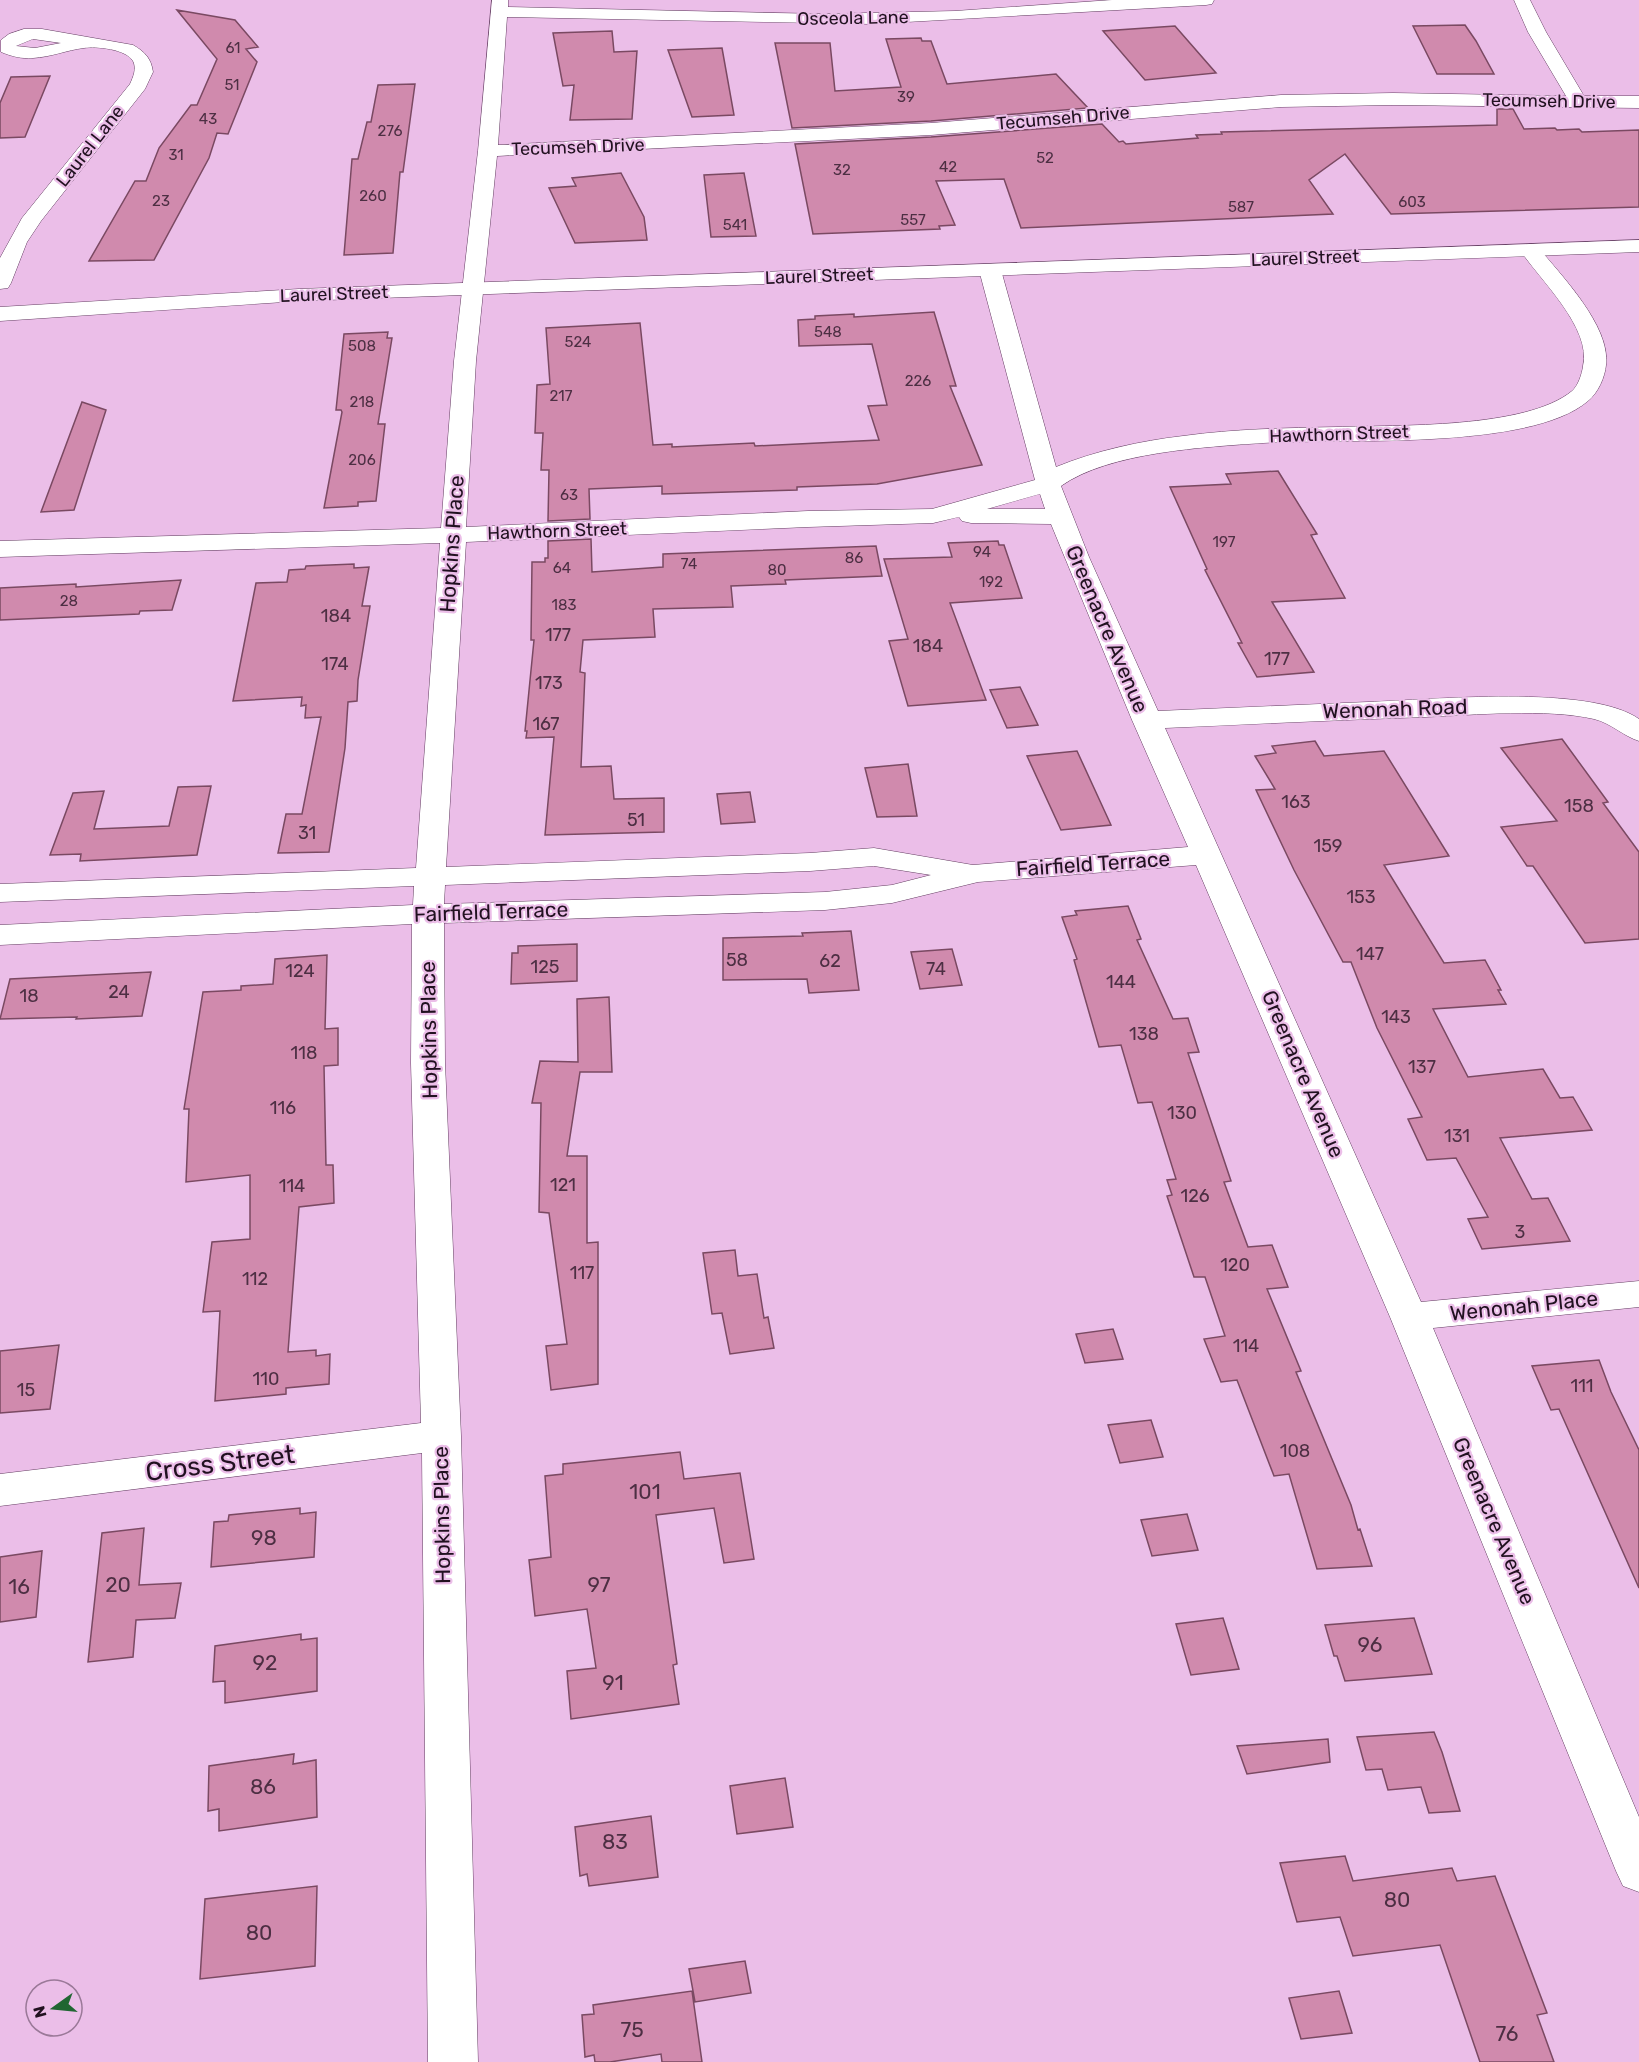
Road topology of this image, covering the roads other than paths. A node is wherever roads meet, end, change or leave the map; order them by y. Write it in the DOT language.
graph roads {
  1 [pos="1206,0"];
  2 [pos="1522,0"];
  3 [pos="499,6"];
  4 [pos="86,42"];
  5 [pos="1579,102"];
  6 [pos="1639,102"];
  7 [pos="488,151"];
  8 [pos="1639,246"];
  9 [pos="1530,250"];
  10 [pos="990,270"];
  11 [pos="0,283"];
  12 [pos="473,288"];
  13 [pos="0,314"];
  14 [pos="1048,484"];
  15 [pos="933,516"];
  16 [pos="1060,517"];
  17 [pos="453,535"];
  18 [pos="0,549"];
  19 [pos="1146,720"];
  20 [pos="1639,732"];
  21 [pos="1207,855"];
  22 [pos="978,873"];
  23 [pos="430,877"];
  24 [pos="0,893"];
  25 [pos="428,914"];
  26 [pos="0,935"];
  27 [pos="1639,1294"];
  28 [pos="1409,1317"];
  29 [pos="441,1436"];
  30 [pos="0,1490"];
  31 [pos="1639,1871"];
  32 [pos="453,2062"];
  1 -- 3 [label="street, Osceola Lane"];
  2 -- 5 [label="street"];
  3 -- 7 [label="street, Hopkins Place"];
  4 -- 11 [label="street, Laurel Lane"];
  5 -- 6 [label="street, Tecumseh Drive"];
  5 -- 7 [label="street, Tecumseh Drive"];
  7 -- 12 [label="street, Hopkins Place"];
  8 -- 9 [label="street, Laurel Street"];
  9 -- 10 [label="street, Laurel Street"];
  9 -- 14 [label="street, Hawthorn Street"];
  10 -- 12 [label="street, Laurel Street"];
  10 -- 14 [label="street, Greenacre Avenue"];
  12 -- 13 [label="street, Laurel Street"];
  12 -- 17 [label="street, Hopkins Place"];
  14 -- 15 [label="street, Hawthorn Street"];
  14 -- 16 [label="street, Greenacre Avenue"];
  15 -- 16 [label="street, Hawthorn Street"];
  15 -- 17 [label="street, Hawthorn Street"];
  16 -- 19 [label="street, Greenacre Avenue"];
  17 -- 18 [label="street, Hawthorn Street"];
  17 -- 23 [label="street, Hopkins Place"];
  19 -- 20 [label="street, Wenonah Road"];
  19 -- 21 [label="street, Greenacre Avenue"];
  21 -- 22 [label="street, Fairfield Terrace"];
  21 -- 28 [label="street, Greenacre Avenue"];
  22 -- 23 [label="street, Fairfield Terrace"];
  22 -- 25 [label="street, Fairfield Terrace"];
  23 -- 24 [label="street, Fairfield Terrace"];
  23 -- 25 [label="street, Hopkins Place"];
  25 -- 26 [label="street, Fairfield Terrace"];
  25 -- 29 [label="street, Hopkins Place"];
  27 -- 28 [label="street, Wenonah Place"];
  28 -- 31 [label="street, Greenacre Avenue"];
  29 -- 30 [label="street, Cross Street"];
  29 -- 32 [label="street, Hopkins Place"];
}
